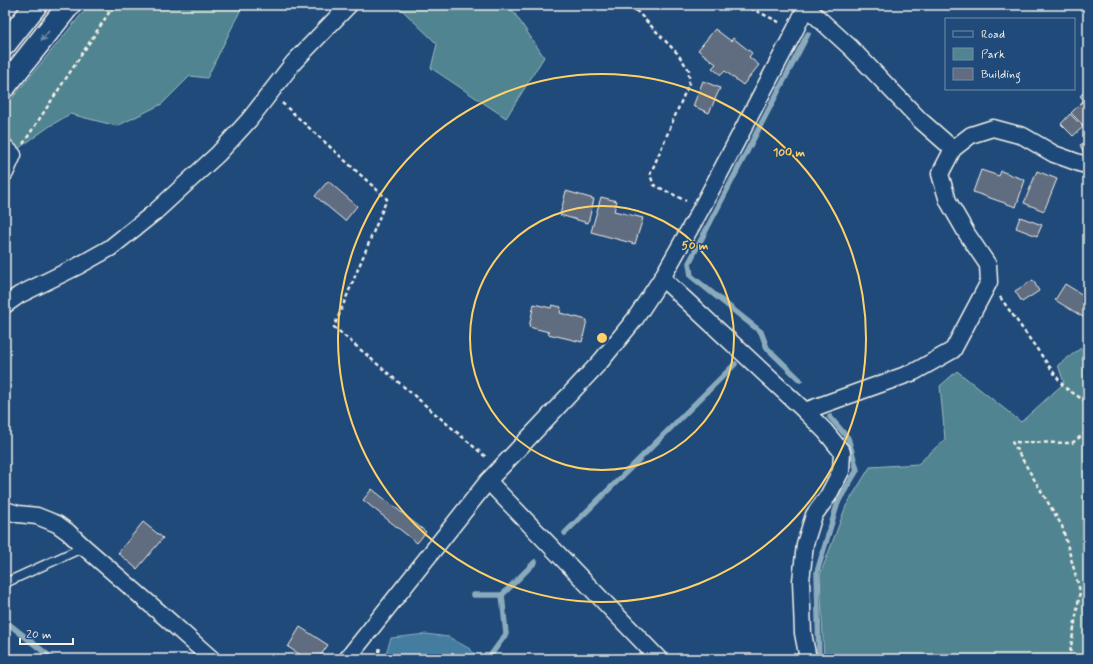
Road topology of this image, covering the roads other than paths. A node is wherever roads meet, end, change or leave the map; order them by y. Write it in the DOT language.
graph roads {
  1 [pos="36,5"];
  2 [pos="69,5"];
  3 [pos="349,5"];
  4 [pos="806,6"];
  5 [pos="5,44"];
  6 [pos="5,86"];
  7 [pos="953,149"];
  8 [pos="9,151"];
  9 [pos="1088,162"];
  10 [pos="5,173"];
  11 [pos="662,278"];
  12 [pos="5,304"];
  13 [pos="804,411"];
  14 [pos="488,481"];
  15 [pos="5,510"];
  16 [pos="84,548"];
  17 [pos="5,583"];
  18 [pos="212,659"];
  19 [pos="347,659"];
  20 [pos="659,659"];
  21 [pos="808,659"];
  1 -- 5 [label="main road"];
  2 -- 6 [label="main road, one-way"];
  3 -- 12 [label="street"];
  4 -- 7 [label="street"];
  4 -- 11 [label="street"];
  7 -- 9 [label="street"];
  7 -- 13 [label="street"];
  8 -- 10 [label="street"];
  11 -- 13 [label="street"];
  11 -- 14 [label="street"];
  13 -- 21 [label="street"];
  14 -- 19 [label="street"];
  14 -- 20 [label="street"];
  15 -- 16 [label="street"];
  16 -- 17 [label="lane"];
  16 -- 18 [label="street"];
}
